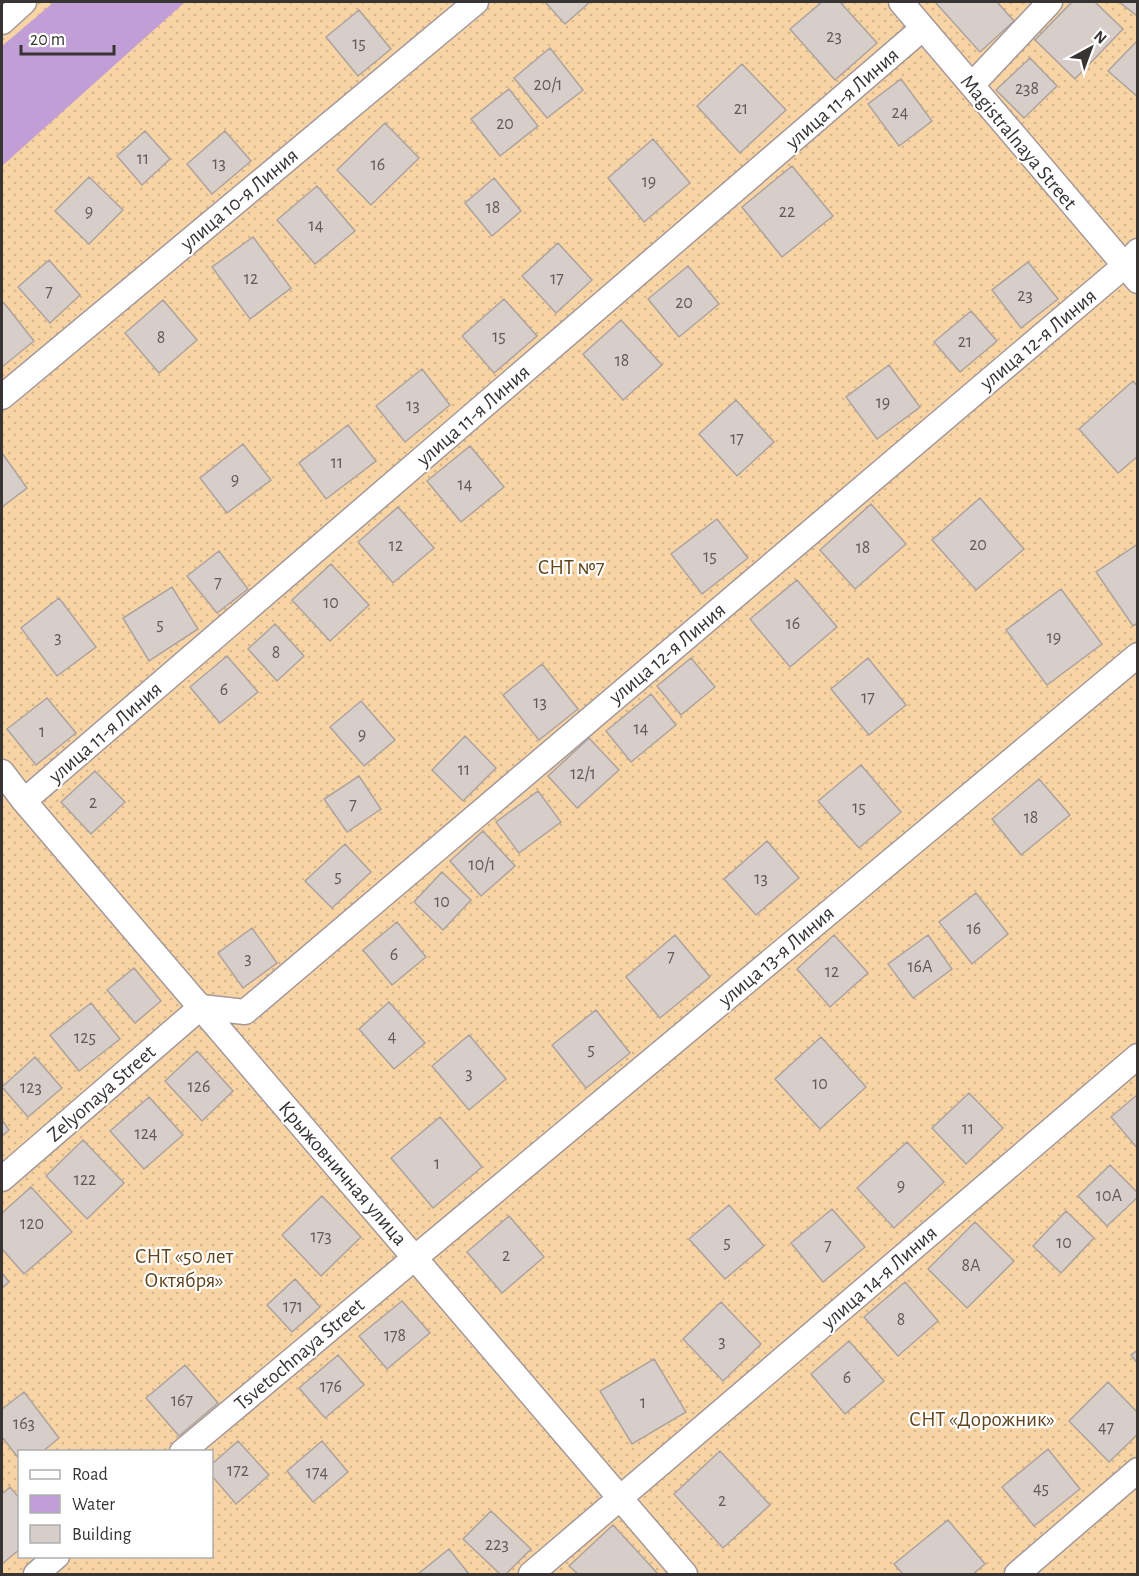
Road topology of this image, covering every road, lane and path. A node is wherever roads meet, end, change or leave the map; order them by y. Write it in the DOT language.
graph roads {
  1 [pos="24,2"];
  2 [pos="476,2"];
  3 [pos="901,2"];
  4 [pos="1050,2"];
  5 [pos="2,22"];
  6 [pos="922,29"];
  7 [pos="972,85"];
  8 [pos="1133,266"];
  9 [pos="2,397"];
  10 [pos="1137,655"];
  11 [pos="2,771"];
  12 [pos="24,801"];
  13 [pos="201,1007"];
  14 [pos="1137,1056"];
  15 [pos="2,1179"];
  16 [pos="415,1257"];
  17 [pos="184,1450"];
  18 [pos="1137,1470"];
  19 [pos="621,1498"];
  20 [pos="56,1558"];
  21 [pos="36,1575"];
  22 [pos="531,1575"];
  23 [pos="685,1575"];
  24 [pos="1017,1575"];
  1 -- 5 [label="street"];
  2 -- 9 [label="street, улица 10-я Линия"];
  3 -- 6 [label="street, Magistralnaya Street"];
  4 -- 7 [label="street"];
  6 -- 7 [label="street, Magistralnaya Street"];
  6 -- 12 [label="street, улица 11-я Линия"];
  7 -- 8 [label="street, Magistralnaya Street"];
  8 -- 13 [label="street, улица 12-я Линия"];
  10 -- 16 [label="street, улица 13-я Линия"];
  11 -- 12 [label="street, Крыжовничная улица"];
  12 -- 13 [label="street, Крыжовничная улица"];
  13 -- 15 [label="street, Zelyonaya Street"];
  13 -- 16 [label="street, Крыжовничная улица"];
  14 -- 19 [label="street, улица 14-я Линия"];
  16 -- 17 [label="street, Tsvetochnaya Street"];
  16 -- 19 [label="street, Крыжовничная улица"];
  18 -- 24 [label="street"];
  19 -- 22 [label="street, улица 14-я Линия"];
  19 -- 23 [label="street, Крыжовничная улица"];
  20 -- 21 [label="street"];
}
